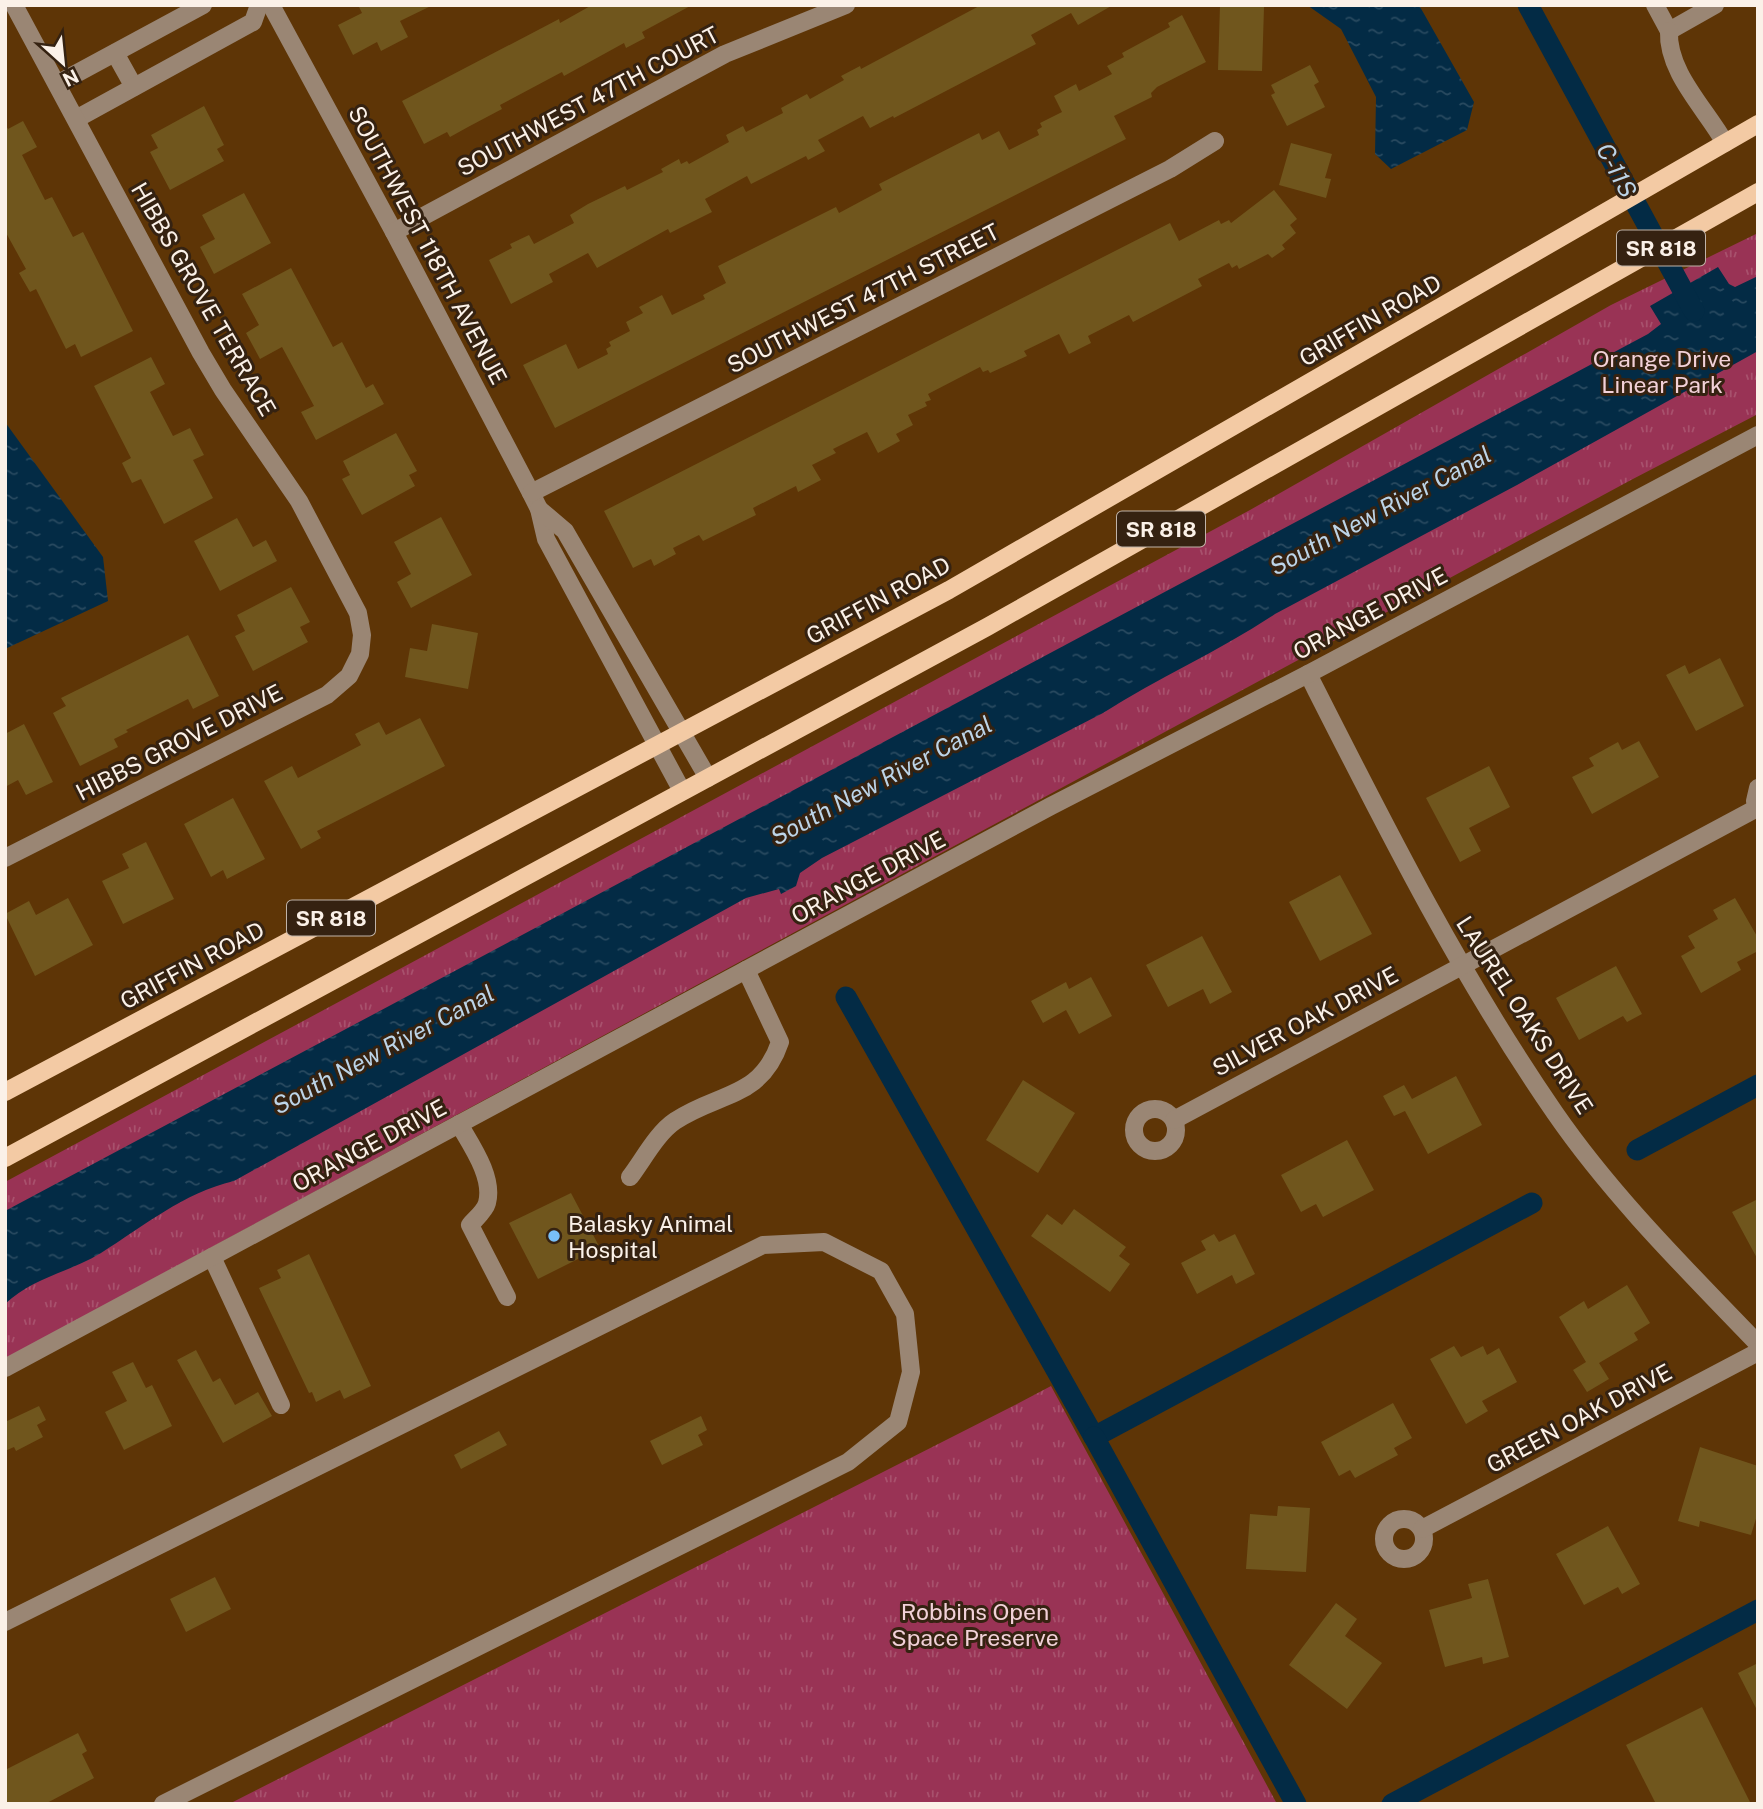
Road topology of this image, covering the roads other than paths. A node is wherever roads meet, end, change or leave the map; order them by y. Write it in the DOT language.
graph roads {
  1 [pos="14,5"];
  2 [pos="203,5"];
  3 [pos="259,5"];
  4 [pos="271,5"];
  5 [pos="846,5"];
  6 [pos="1655,5"];
  7 [pos="1716,5"];
  8 [pos="1669,30"];
  9 [pos="115,52"];
  10 [pos="57,84"];
  11 [pos="134,87"];
  12 [pos="76,119"];
  13 [pos="1758,124"];
  14 [pos="1215,141"];
  15 [pos="1725,143"];
  16 [pos="1758,192"];
  17 [pos="394,232"];
  18 [pos="1758,435"];
  19 [pos="535,501"];
  20 [pos="360,654"];
  21 [pos="1308,674"];
  22 [pos="683,731"];
  23 [pos="657,745"];
  24 [pos="708,778"];
  25 [pos="1758,788"];
  26 [pos="682,791"];
  27 [pos="1757,808"];
  28 [pos="5,858"];
  29 [pos="1460,966"];
  30 [pos="746,970"];
  31 [pos="5,1092"];
  32 [pos="1174,1120"];
  33 [pos="459,1124"];
  34 [pos="5,1157"];
  35 [pos="630,1177"];
  36 [pos="212,1257"];
  37 [pos="507,1297"];
  38 [pos="1758,1344"];
  39 [pos="1758,1352"];
  40 [pos="5,1368"];
  41 [pos="281,1405"];
  42 [pos="1422,1528"];
  43 [pos="5,1622"];
  44 [pos="163,1804"];
  1 -- 10 [label="street, HIBBS GROVE TERRACE"];
  2 -- 9 [label="street"];
  3 -- 11 [label="street"];
  4 -- 17 [label="street, SOUTHWEST 118TH AVENUE"];
  5 -- 17 [label="street, SOUTHWEST 47TH COURT"];
  6 -- 8 [label="street"];
  7 -- 8 [label="street"];
  8 -- 15 [label="street"];
  9 -- 10 [label="street"];
  9 -- 11 [label="street"];
  10 -- 12 [label="street, HIBBS GROVE TERRACE"];
  11 -- 12 [label="street"];
  12 -- 20 [label="street, HIBBS GROVE TERRACE"];
  13 -- 15 [label="main road, GRIFFIN ROAD / SR 818"];
  14 -- 19 [label="street, SOUTHWEST 47TH STREET"];
  15 -- 22 [label="main road, GRIFFIN ROAD / SR 818"];
  16 -- 24 [label="main road, SR 818"];
  17 -- 19 [label="street, SOUTHWEST 118TH AVENUE"];
  18 -- 21 [label="street, ORANGE DRIVE"];
  19 -- 22 [label="street, SOUTHWEST 118TH AVENUE"];
  19 -- 23 [label="street, SOUTHWEST 118TH AVENUE"];
  20 -- 28 [label="street, HIBBS GROVE DRIVE"];
  21 -- 29 [label="street, LAUREL OAKS DRIVE"];
  21 -- 30 [label="street, ORANGE DRIVE"];
  22 -- 23 [label="main road, GRIFFIN ROAD / SR 818"];
  22 -- 24 [label="street, SOUTHWEST 118TH AVENUE"];
  23 -- 26 [label="street, SOUTHWEST 118TH AVENUE"];
  23 -- 31 [label="main road, GRIFFIN ROAD / SR 818"];
  24 -- 26 [label="main road, SR 818"];
  25 -- 27 [label="street"];
  26 -- 34 [label="main road, SR 818"];
  27 -- 29 [label="street, SILVER OAK DRIVE"];
  29 -- 32 [label="street, SILVER OAK DRIVE"];
  29 -- 38 [label="street, LAUREL OAKS DRIVE"];
  30 -- 33 [label="street, ORANGE DRIVE"];
  30 -- 35 [label="street"];
  33 -- 36 [label="street, ORANGE DRIVE"];
  33 -- 37 [label="street"];
  36 -- 40 [label="street, ORANGE DRIVE"];
  36 -- 41 [label="street"];
  39 -- 42 [label="street, GREEN OAK DRIVE"];
  43 -- 44 [label="street"];
}
